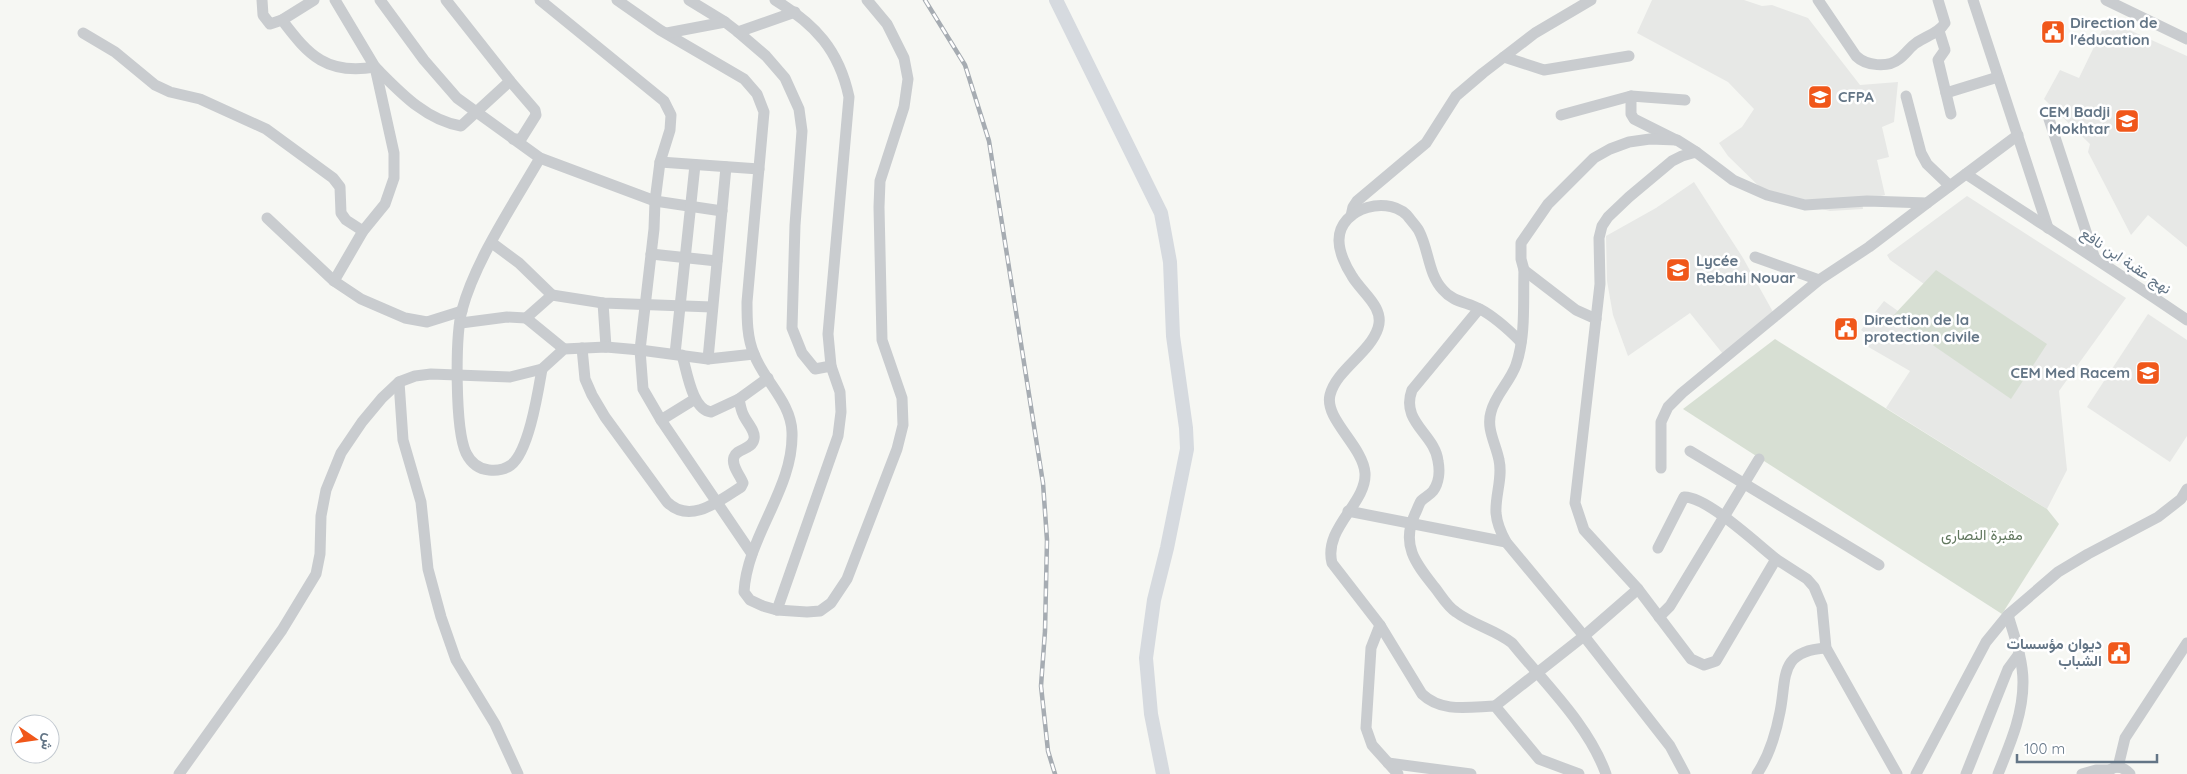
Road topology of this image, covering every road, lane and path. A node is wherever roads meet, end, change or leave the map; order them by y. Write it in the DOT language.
graph roads {
  1 [pos="253,0"];
  2 [pos="262,0"];
  3 [pos="314,0"];
  4 [pos="336,0"];
  5 [pos="380,0"];
  6 [pos="446,0"];
  7 [pos="540,0"];
  8 [pos="617,0"];
  9 [pos="689,0"];
  10 [pos="775,0"];
  11 [pos="867,0"];
  12 [pos="1056,0"];
  13 [pos="1591,0"];
  14 [pos="1818,0"];
  15 [pos="1938,0"];
  16 [pos="1973,0"];
  17 [pos="2106,0"];
  18 [pos="795,12"];
  19 [pos="282,20"];
  20 [pos="725,22"];
  21 [pos="1939,31"];
  22 [pos="738,32"];
  23 [pos="83,33"];
  24 [pos="667,33"];
  25 [pos="2187,40"];
  26 [pos="1629,56"];
  27 [pos="1504,57"];
  28 [pos="375,66"];
  29 [pos="1998,77"];
  30 [pos="510,81"];
  31 [pos="1946,93"];
  32 [pos="1631,96"];
  33 [pos="1906,96"];
  34 [pos="1685,100"];
  35 [pos="475,112"];
  36 [pos="1951,114"];
  37 [pos="1561,115"];
  38 [pos="2048,119"];
  39 [pos="2018,135"];
  40 [pos="514,139"];
  41 [pos="1677,140"];
  42 [pos="1696,152"];
  43 [pos="540,158"];
  44 [pos="660,162"];
  45 [pos="695,165"];
  46 [pos="726,166"];
  47 [pos="759,169"];
  48 [pos="1966,174"];
  49 [pos="1950,186"];
  50 [pos="654,201"];
  51 [pos="1927,203"];
  52 [pos="690,206"];
  53 [pos="722,211"];
  54 [pos="1351,216"];
  55 [pos="267,218"];
  56 [pos="2048,228"];
  57 [pos="363,230"];
  58 [pos="492,242"];
  59 [pos="651,254"];
  60 [pos="2094,256"];
  61 [pos="1755,257"];
  62 [pos="685,258"];
  63 [pos="717,261"];
  64 [pos="1524,270"];
  65 [pos="1819,280"];
  66 [pos="334,281"];
  67 [pos="552,295"];
  68 [pos="603,303"];
  69 [pos="645,303"];
  70 [pos="679,305"];
  71 [pos="712,307"];
  72 [pos="1479,309"];
  73 [pos="462,311"];
  74 [pos="526,318"];
  75 [pos="1596,319"];
  76 [pos="2187,320"];
  77 [pos="461,323"];
  78 [pos="1521,342"];
  79 [pos="606,347"];
  80 [pos="582,348"];
  81 [pos="564,349"];
  82 [pos="640,350"];
  83 [pos="754,354"];
  84 [pos="679,355"];
  85 [pos="708,359"];
  86 [pos="831,366"];
  87 [pos="542,369"];
  88 [pos="458,376"];
  89 [pos="768,378"];
  90 [pos="399,382"];
  91 [pos="695,399"];
  92 [pos="739,399"];
  93 [pos="661,420"];
  94 [pos="1690,451"];
  95 [pos="1759,459"];
  96 [pos="1661,468"];
  97 [pos="1745,482"];
  98 [pos="2187,489"];
  99 [pos="716,503"];
  100 [pos="1348,511"];
  101 [pos="1723,517"];
  102 [pos="1411,523"];
  103 [pos="1506,542"];
  104 [pos="1658,548"];
  105 [pos="752,554"];
  106 [pos="1776,560"];
  107 [pos="1879,565"];
  108 [pos="1638,589"];
  109 [pos="777,610"];
  110 [pos="2008,615"];
  111 [pos="1659,617"];
  112 [pos="1380,625"];
  113 [pos="1584,636"];
  114 [pos="2187,643"];
  115 [pos="1826,648"];
  116 [pos="2019,654"];
  117 [pos="1537,674"];
  118 [pos="1495,706"];
  119 [pos="1885,749"];
  120 [pos="1388,763"];
  121 [pos="1552,769"];
  122 [pos="2111,770"];
  123 [pos="179,774"];
  124 [pos="518,774"];
  125 [pos="1163,774"];
  126 [pos="1398,774"];
  127 [pos="1472,774"];
  128 [pos="1579,774"];
  129 [pos="1606,774"];
  130 [pos="1685,774"];
  131 [pos="1757,774"];
  132 [pos="1897,774"];
  133 [pos="1910,774"];
  134 [pos="1916,774"];
  135 [pos="1966,774"];
  136 [pos="1998,774"];
  137 [pos="2082,774"];
  138 [pos="2130,774"];
  1 -- 2 [label="street"];
  2 -- 19 [label="street"];
  3 -- 19 [label="street"];
  4 -- 28 [label="street"];
  5 -- 35 [label="street"];
  6 -- 30 [label="street"];
  7 -- 44 [label="street"];
  8 -- 24 [label="street"];
  9 -- 20 [label="street"];
  10 -- 18 [label="street"];
  11 -- 109 [label="street"];
  12 -- 125 [label="main road"];
  13 -- 27 [label="street"];
  14 -- 21 [label="street"];
  15 -- 21 [label="street"];
  16 -- 29 [label="street"];
  17 -- 25 [label="street"];
  18 -- 22 [label="street"];
  18 -- 86 [label="street"];
  19 -- 28 [label="street"];
  20 -- 22 [label="street"];
  20 -- 24 [label="street"];
  21 -- 31 [label="street"];
  22 -- 86 [label="street"];
  23 -- 57 [label="street"];
  24 -- 47 [label="street"];
  26 -- 27 [label="street"];
  27 -- 54 [label="street"];
  28 -- 35 [label="street"];
  28 -- 57 [label="street"];
  29 -- 31 [label="street"];
  29 -- 39 [label="street"];
  30 -- 35 [label="street"];
  30 -- 40 [label="street"];
  31 -- 36 [label="street"];
  32 -- 34 [label="street"];
  32 -- 37 [label="street"];
  32 -- 41 [label="street"];
  33 -- 49 [label="street"];
  35 -- 40 [label="street"];
  38 -- 60 [label="street"];
  39 -- 48 [label="street"];
  39 -- 56 [label="street"];
  40 -- 43 [label="street"];
  41 -- 42 [label="street"];
  41 -- 64 [label="street"];
  42 -- 51 [label="street"];
  42 -- 75 [label="street"];
  43 -- 50 [label="street"];
  43 -- 58 [label="street"];
  44 -- 45 [label="street"];
  44 -- 50 [label="street"];
  45 -- 46 [label="street"];
  45 -- 52 [label="street"];
  46 -- 47 [label="street"];
  46 -- 53 [label="street"];
  47 -- 83 [label="street"];
  48 -- 49 [label="street"];
  48 -- 56 [label="street, نهج عقبة ابن نافع"];
  49 -- 51 [label="street"];
  50 -- 52 [label="street"];
  50 -- 59 [label="street"];
  51 -- 65 [label="street"];
  52 -- 53 [label="street"];
  52 -- 62 [label="street"];
  53 -- 63 [label="street"];
  54 -- 72 [label="street"];
  54 -- 100 [label="street"];
  55 -- 66 [label="street"];
  56 -- 60 [label="street, نهج عقبة ابن نافع"];
  57 -- 66 [label="street"];
  58 -- 67 [label="street"];
  58 -- 73 [label="street"];
  59 -- 62 [label="street"];
  59 -- 69 [label="street"];
  60 -- 76 [label="street, نهج عقبة ابن نافع"];
  61 -- 65 [label="street"];
  62 -- 63 [label="street"];
  62 -- 70 [label="street"];
  63 -- 71 [label="street"];
  64 -- 75 [label="street"];
  64 -- 78 [label="street"];
  65 -- 96 [label="street"];
  66 -- 73 [label="street"];
  67 -- 68 [label="street"];
  67 -- 74 [label="street"];
  68 -- 69 [label="street"];
  68 -- 79 [label="street"];
  69 -- 70 [label="street"];
  69 -- 82 [label="street"];
  70 -- 71 [label="street"];
  70 -- 84 [label="street"];
  71 -- 85 [label="street"];
  72 -- 78 [label="street"];
  72 -- 102 [label="street"];
  73 -- 77 [label="street"];
  74 -- 77 [label="street"];
  74 -- 81 [label="street"];
  75 -- 108 [label="street"];
  77 -- 88 [label="street"];
  78 -- 103 [label="street"];
  79 -- 80 [label="street"];
  79 -- 82 [label="street"];
  80 -- 81 [label="street"];
  80 -- 99 [label="street"];
  81 -- 87 [label="street"];
  82 -- 84 [label="street"];
  82 -- 93 [label="street"];
  83 -- 85 [label="street"];
  83 -- 89 [label="street"];
  84 -- 85 [label="street"];
  84 -- 91 [label="street"];
  86 -- 109 [label="street"];
  87 -- 88 [label="street"];
  87 -- 88 [label="street"];
  88 -- 90 [label="street"];
  89 -- 92 [label="street"];
  89 -- 105 [label="street"];
  90 -- 123 [label="street"];
  90 -- 124 [label="street"];
  91 -- 92 [label="street"];
  91 -- 93 [label="street"];
  92 -- 99 [label="street"];
  93 -- 99 [label="street"];
  94 -- 97 [label="street"];
  95 -- 97 [label="street"];
  97 -- 101 [label="street"];
  97 -- 107 [label="street"];
  98 -- 110 [label="street"];
  99 -- 105 [label="street"];
  100 -- 102 [label="street"];
  100 -- 112 [label="street"];
  101 -- 104 [label="street"];
  101 -- 106 [label="street"];
  101 -- 111 [label="street"];
  102 -- 103 [label="street"];
  102 -- 117 [label="street"];
  103 -- 113 [label="street"];
  105 -- 109 [label="street"];
  106 -- 111 [label="street"];
  106 -- 115 [label="street"];
  108 -- 111 [label="street"];
  108 -- 113 [label="street"];
  110 -- 116 [label="street"];
  110 -- 134 [label="street"];
  112 -- 118 [label="street"];
  112 -- 120 [label="street"];
  113 -- 117 [label="street"];
  113 -- 130 [label="street"];
  114 -- 122 [label="street"];
  115 -- 119 [label="street"];
  115 -- 131 [label="street"];
  116 -- 135 [label="street"];
  116 -- 136 [label="street"];
  117 -- 118 [label="street"];
  117 -- 129 [label="street"];
  118 -- 121 [label="street"];
  119 -- 132 [label="street"];
  119 -- 133 [label="street"];
  120 -- 126 [label="street"];
  120 -- 127 [label="street"];
  121 -- 128 [label="street"];
  122 -- 137 [label="street"];
  122 -- 138 [label="street"];
}
